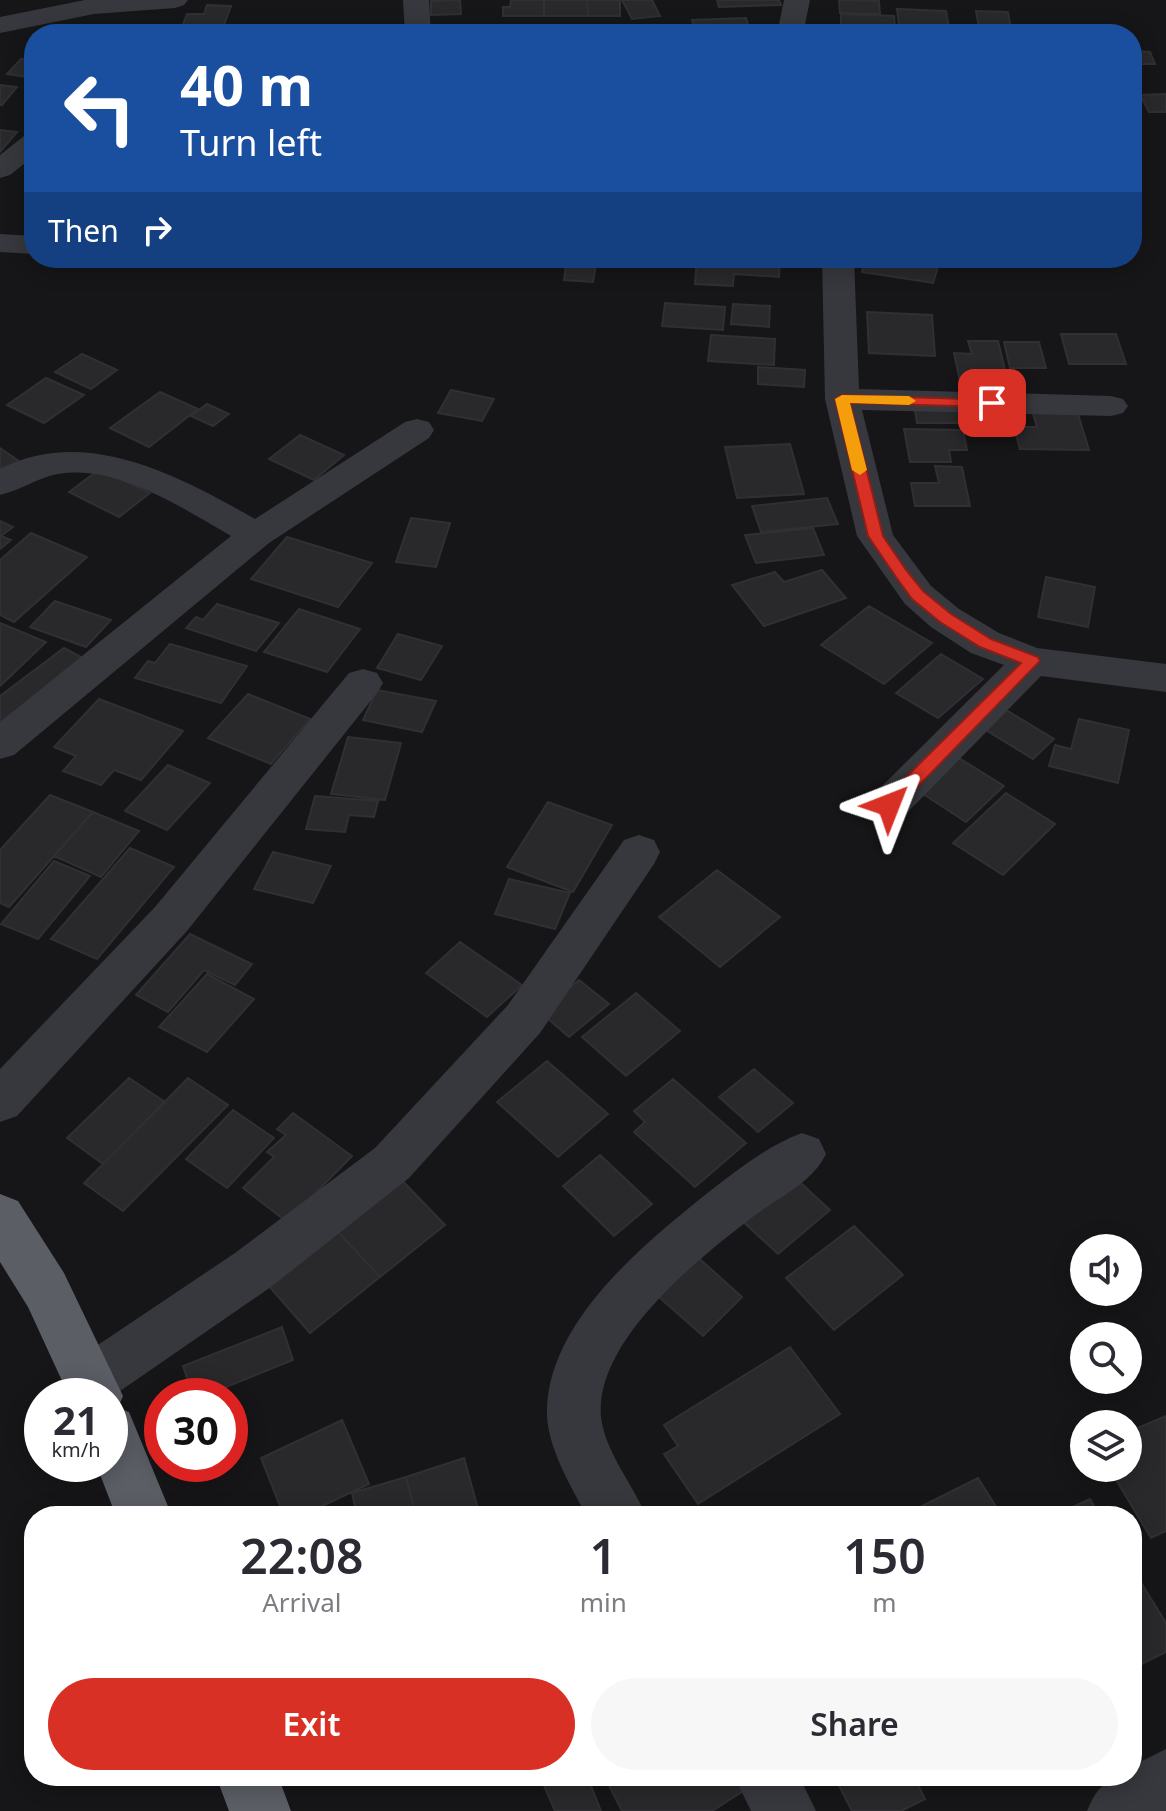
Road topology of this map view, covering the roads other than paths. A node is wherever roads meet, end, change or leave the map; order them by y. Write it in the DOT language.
graph roads {
  1 [pos="175,0"];
  2 [pos="416,0"];
  3 [pos="797,0"];
  4 [pos="142,3"];
  5 [pos="129,24"];
  6 [pos="417,24"];
  7 [pos="792,24"];
  8 [pos="0,25"];
  9 [pos="0,243"];
  10 [pos="24,244"];
  11 [pos="838,268"];
  12 [pos="842,399"];
  13 [pos="1111,406"];
  14 [pos="417,430"];
  15 [pos="0,484"];
  16 [pos="256,535"];
  17 [pos="1032,661"];
  18 [pos="1166,678"];
  19 [pos="363,683"];
  20 [pos="0,744"];
  21 [pos="889,805"];
  22 [pos="639,852"];
  23 [pos="0,1101"];
  24 [pos="802,1154"];
  25 [pos="0,1217"];
  26 [pos="88,1378"];
  27 [pos="108,1378"];
  28 [pos="128,1476"];
  29 [pos="140,1506"];
  30 [pos="612,1506"];
  31 [pos="1166,1780"];
  32 [pos="251,1786"];
  33 [pos="771,1786"];
  34 [pos="260,1811"];
  35 [pos="785,1811"];
  36 [pos="1118,1811"];
  1 -- 4 [label="street"];
  2 -- 6 [label="street"];
  3 -- 7 [label="street"];
  4 -- 5 [label="street"];
  4 -- 8 [label="street"];
  9 -- 10 [label="street"];
  11 -- 12 [label="street"];
  12 -- 13 [label="street"];
  12 -- 17 [label="street"];
  14 -- 16 [label="street"];
  15 -- 16 [label="street"];
  16 -- 20 [label="street"];
  17 -- 18 [label="street"];
  17 -- 21 [label="street"];
  19 -- 23 [label="street"];
  22 -- 27 [label="street"];
  24 -- 30 [label="street"];
  25 -- 26 [label="highway"];
  28 -- 29 [label="highway"];
  31 -- 36 [label="street"];
  32 -- 34 [label="highway"];
  33 -- 35 [label="street"];
}
